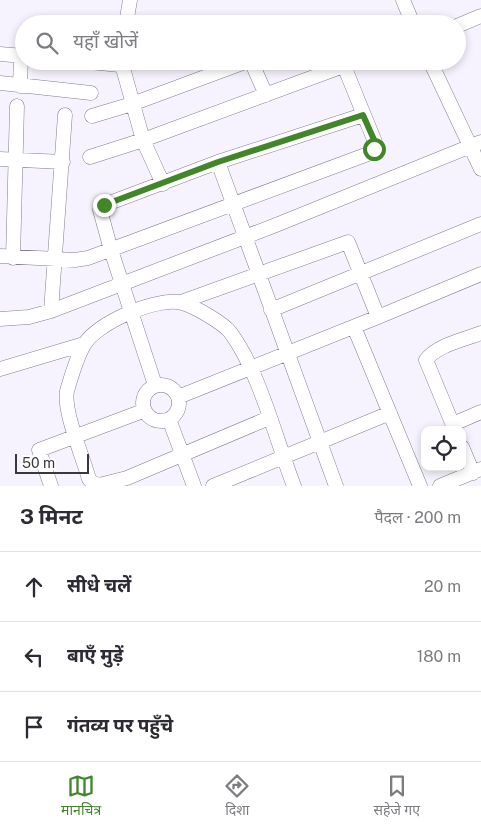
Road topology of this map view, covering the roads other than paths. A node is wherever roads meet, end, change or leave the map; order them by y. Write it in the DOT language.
graph roads {
  1 [pos="130,0"];
  2 [pos="403,0"];
  3 [pos="128,15"];
  4 [pos="409,15"];
  5 [pos="481,16"];
  6 [pos="466,22"];
  7 [pos="0,54"];
  8 [pos="15,55"];
  9 [pos="21,70"];
  10 [pos="123,70"];
  11 [pos="224,70"];
  12 [pos="254,70"];
  13 [pos="329,70"];
  14 [pos="350,70"];
  15 [pos="435,70"];
  16 [pos="0,83"];
  17 [pos="20,86"];
  18 [pos="91,93"];
  19 [pos="266,94"];
  20 [pos="130,104"];
  21 [pos="17,106"];
  22 [pos="65,115"];
  23 [pos="363,115"];
  24 [pos="92,116"];
  25 [pos="144,140"];
  26 [pos="475,144"];
  27 [pos="90,157"];
  28 [pos="7,160"];
  29 [pos="63,162"];
  30 [pos="218,162"];
  31 [pos="481,169"];
  32 [pos="163,184"];
  33 [pos="233,203"];
  34 [pos="481,224"];
  35 [pos="245,237"];
  36 [pos="111,250"];
  37 [pos="6,257"];
  38 [pos="56,259"];
  39 [pos="259,273"];
  40 [pos="360,274"];
  41 [pos="481,274"];
  42 [pos="122,282"];
  43 [pos="181,302"];
  44 [pos="271,310"];
  45 [pos="51,311"];
  46 [pos="131,311"];
  47 [pos="378,317"];
  48 [pos="0,319"];
  49 [pos="354,327"];
  50 [pos="481,333"];
  51 [pos="84,344"];
  52 [pos="287,354"];
  53 [pos="250,367"];
  54 [pos="0,369"];
  55 [pos="155,386"];
  56 [pos="178,397"];
  57 [pos="143,411"];
  58 [pos="481,412"];
  59 [pos="390,414"];
  60 [pos="268,418"];
  61 [pos="169,420"];
  62 [pos="454,426"];
  63 [pos="456,426"];
  64 [pos="77,438"];
  65 [pos="319,442"];
  66 [pos="466,453"];
  67 [pos="182,454"];
  68 [pos="283,458"];
  69 [pos="477,471"];
  70 [pos="51,486"];
  71 [pos="98,486"];
  72 [pos="194,486"];
  73 [pos="213,486"];
  74 [pos="294,486"];
  75 [pos="336,486"];
  76 [pos="420,486"];
  77 [pos="440,486"];
  1 -- 3 [label="street"];
  2 -- 4 [label="street"];
  5 -- 6 [label="street"];
  7 -- 8 [label="street"];
  9 -- 17 [label="street"];
  10 -- 20 [label="street"];
  11 -- 20 [label="street"];
  12 -- 19 [label="street"];
  13 -- 19 [label="street"];
  14 -- 23 [label="street"];
  15 -- 26 [label="street"];
  16 -- 17 [label="street"];
  17 -- 18 [label="street"];
  19 -- 25 [label="street"];
  20 -- 24 [label="street"];
  20 -- 25 [label="street"];
  21 -- 28 [label="street"];
  22 -- 29 [label="street"];
  23 -- 30 [label="street"];
  23 -- 33 [label="street"];
  25 -- 27 [label="street"];
  25 -- 32 [label="street"];
  26 -- 31 [label="street"];
  26 -- 35 [label="street"];
  28 -- 29 [label="street"];
  28 -- 37 [label="street"];
  29 -- 38 [label="street"];
  30 -- 32 [label="street"];
  30 -- 33 [label="street"];
  32 -- 36 [label="street"];
  33 -- 35 [label="street"];
  33 -- 36 [label="street"];
  34 -- 40 [label="street"];
  35 -- 39 [label="street"];
  35 -- 42 [label="street"];
  36 -- 38 [label="street"];
  36 -- 42 [label="street"];
  37 -- 38 [label="street"];
  38 -- 45 [label="street"];
  39 -- 40 [label="street"];
  39 -- 43 [label="street"];
  39 -- 44 [label="street"];
  40 -- 44 [label="street"];
  40 -- 47 [label="street"];
  41 -- 47 [label="street"];
  42 -- 45 [label="street"];
  42 -- 46 [label="street"];
  43 -- 46 [label="street"];
  43 -- 53 [label="street"];
  44 -- 52 [label="street"];
  45 -- 48 [label="street"];
  46 -- 51 [label="street"];
  46 -- 55 [label="street"];
  47 -- 49 [label="street"];
  49 -- 52 [label="street"];
  49 -- 59 [label="street"];
  50 -- 62 [label="street"];
  51 -- 54 [label="street"];
  51 -- 64 [label="street"];
  52 -- 53 [label="street"];
  52 -- 65 [label="street"];
  53 -- 56 [label="street"];
  53 -- 60 [label="street"];
  55 -- 56 [label="street"];
  55 -- 57 [label="street"];
  56 -- 61 [label="street"];
  57 -- 61 [label="street"];
  57 -- 64 [label="street"];
  58 -- 63 [label="street"];
  59 -- 65 [label="street"];
  59 -- 76 [label="street"];
  60 -- 67 [label="street"];
  60 -- 68 [label="street"];
  61 -- 67 [label="street"];
  64 -- 70 [label="street"];
  64 -- 71 [label="street"];
  65 -- 68 [label="street"];
  65 -- 75 [label="street"];
  66 -- 69 [label="street"];
  67 -- 71 [label="street"];
  67 -- 72 [label="street"];
  68 -- 73 [label="street"];
  68 -- 74 [label="street"];
  69 -- 77 [label="street"];
}
